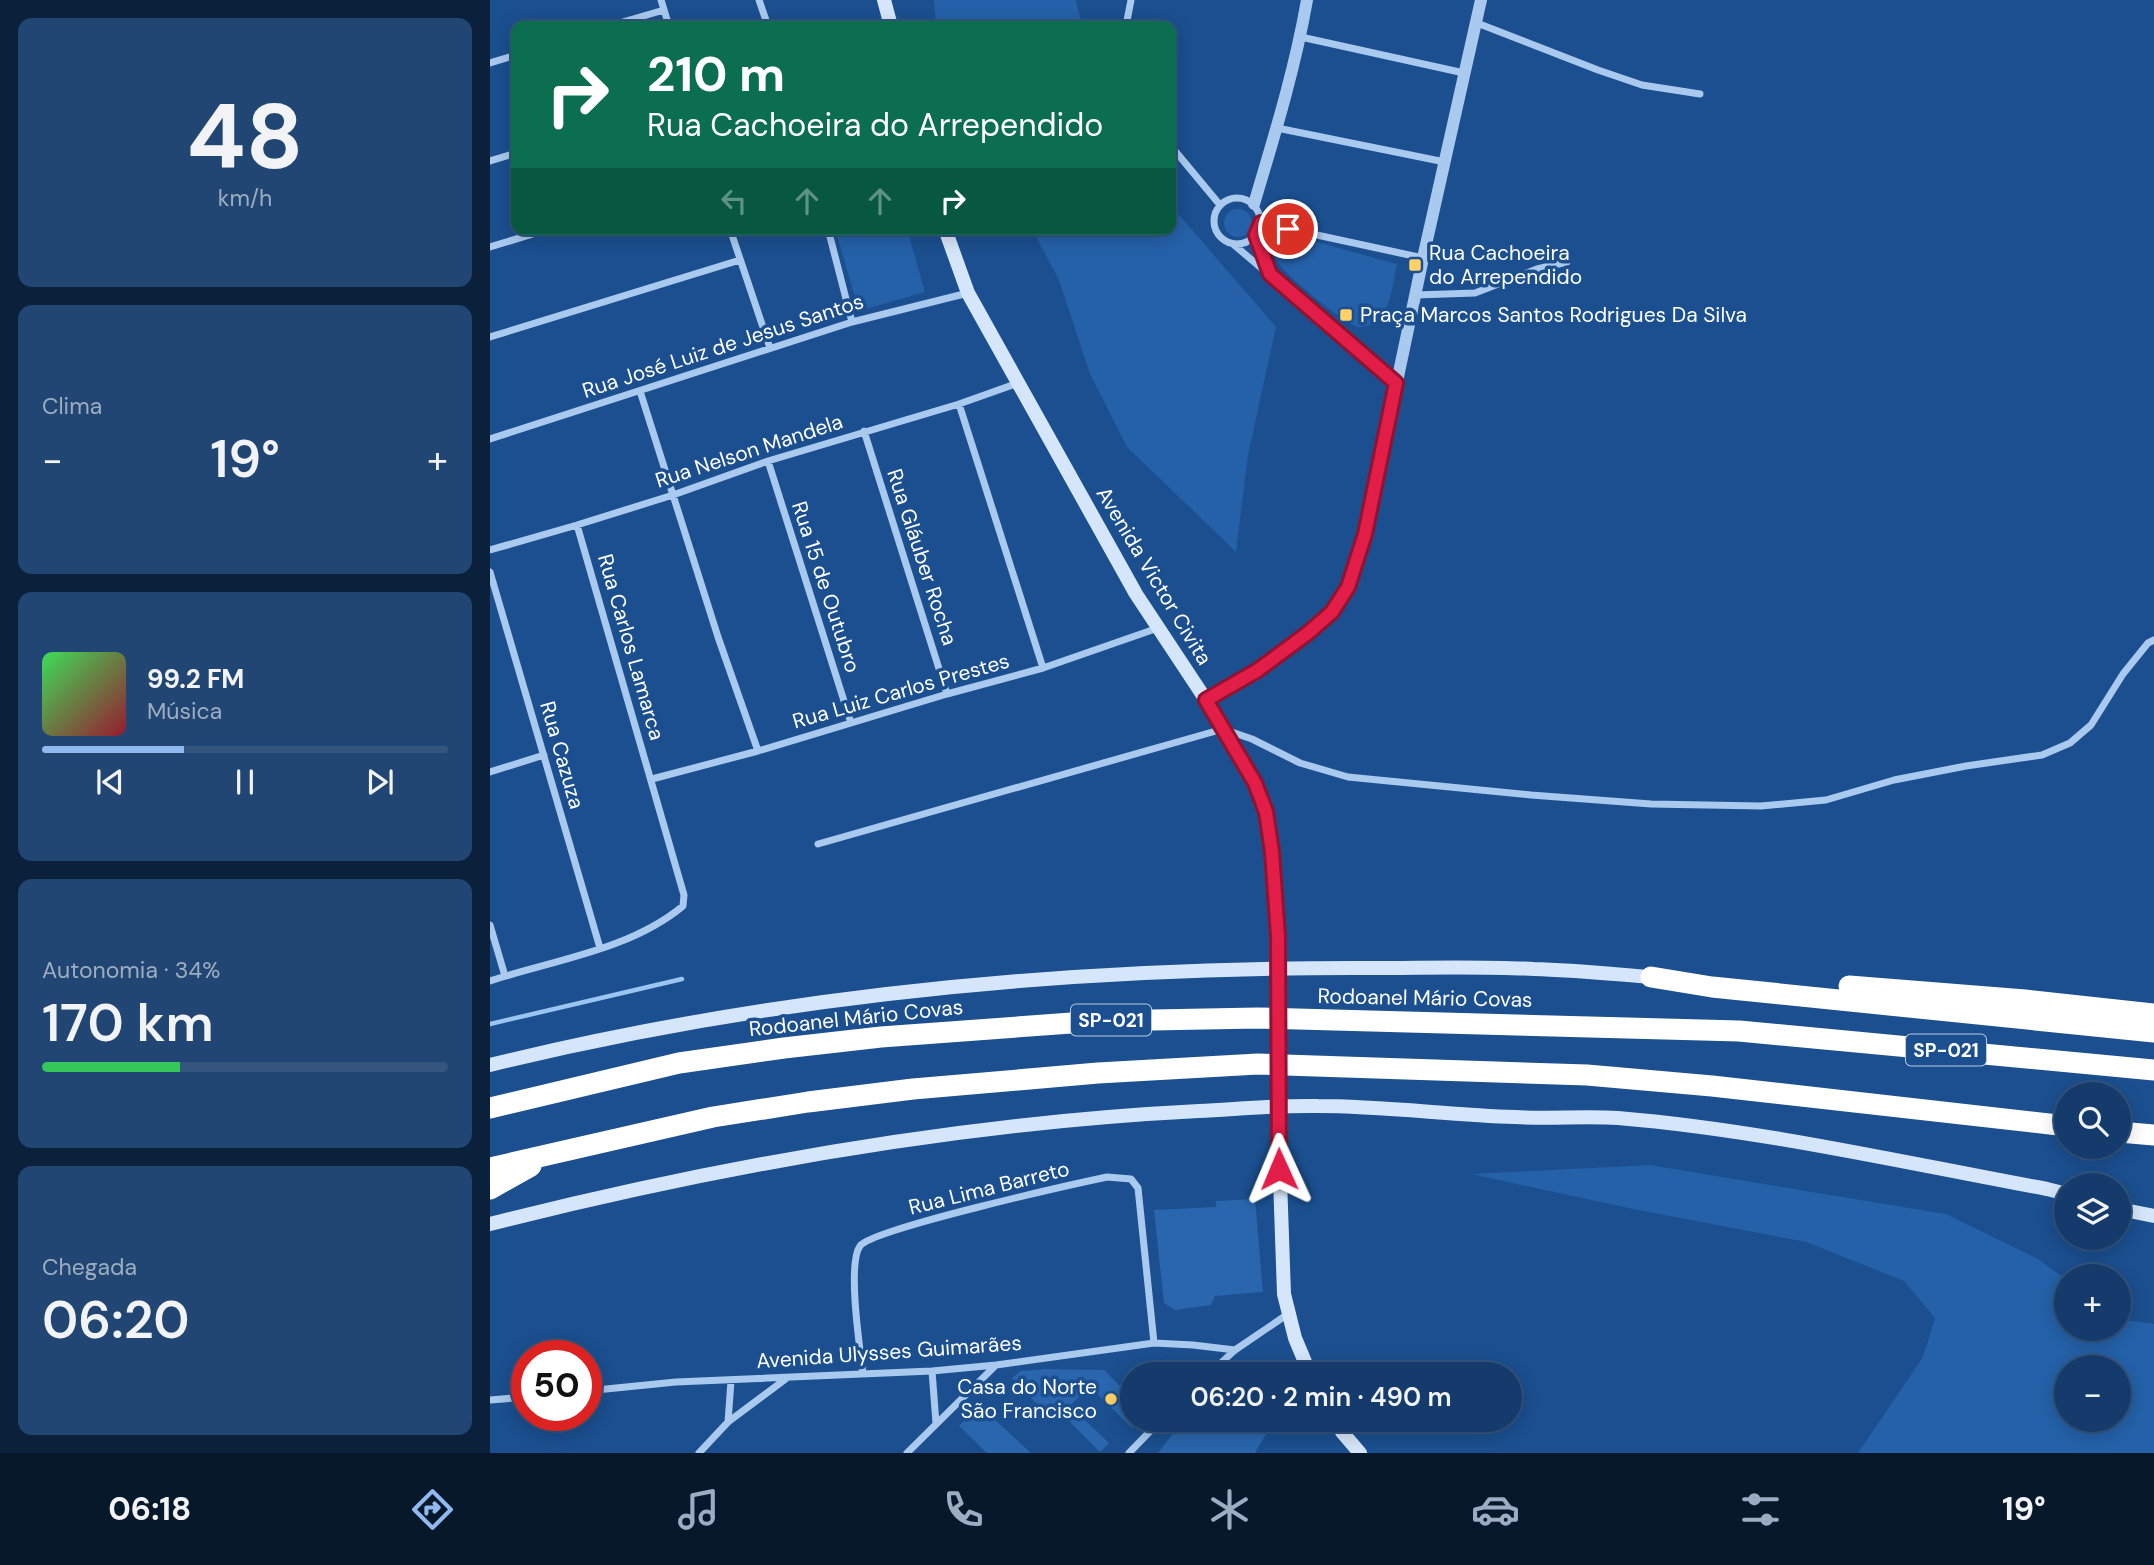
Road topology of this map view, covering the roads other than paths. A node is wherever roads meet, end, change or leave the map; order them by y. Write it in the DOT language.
graph roads {
  1 [pos="661,0"];
  2 [pos="759,0"];
  3 [pos="884,0"];
  4 [pos="1131,0"];
  5 [pos="1307,0"];
  6 [pos="1481,0"];
  7 [pos="664,10"];
  8 [pos="627,21"];
  9 [pos="667,21"];
  10 [pos="766,21"];
  11 [pos="890,21"];
  12 [pos="1127,21"];
  13 [pos="1477,23"];
  14 [pos="1301,37"];
  15 [pos="511,56"];
  16 [pos="490,62"];
  17 [pos="1464,73"];
  18 [pos="1700,94"];
  19 [pos="1277,128"];
  20 [pos="1176,152"];
  21 [pos="511,155"];
  22 [pos="490,161"];
  23 [pos="1445,162"];
  24 [pos="1254,204"];
  25 [pos="1220,205"];
  26 [pos="1261,223"];
  27 [pos="529,235"];
  28 [pos="732,235"];
  29 [pos="830,235"];
  30 [pos="947,235"];
  31 [pos="1256,235"];
  32 [pos="1233,244"];
  33 [pos="490,247"];
  34 [pos="1423,258"];
  35 [pos="740,260"];
  36 [pos="1567,262"];
  37 [pos="1270,274"];
  38 [pos="968,293"];
  39 [pos="1416,295"];
  40 [pos="852,322"];
  41 [pos="490,337"];
  42 [pos="770,348"];
  43 [pos="1018,383"];
  44 [pos="1396,383"];
  45 [pos="640,391"];
  46 [pos="959,404"];
  47 [pos="863,431"];
  48 [pos="490,439"];
  49 [pos="768,461"];
  50 [pos="673,495"];
  51 [pos="577,525"];
  52 [pos="490,550"];
  53 [pos="490,572"];
  54 [pos="1158,628"];
  55 [pos="2154,640"];
  56 [pos="1043,668"];
  57 [pos="947,694"];
  58 [pos="1206,700"];
  59 [pos="851,723"];
  60 [pos="1223,729"];
  61 [pos="758,751"];
  62 [pos="544,755"];
  63 [pos="490,772"];
  64 [pos="652,779"];
  65 [pos="818,844"];
  66 [pos="490,925"];
  67 [pos="600,948"];
  68 [pos="505,976"];
  69 [pos="1651,976"];
  70 [pos="490,981"];
  71 [pos="2154,1014"];
  72 [pos="2154,1032"];
  73 [pos="490,1065"];
  74 [pos="2154,1070"];
  75 [pos="490,1108"];
  76 [pos="2054,1125"];
  77 [pos="2131,1133"];
  78 [pos="2154,1135"];
  79 [pos="557,1152"];
  80 [pos="490,1168"];
  81 [pos="490,1189"];
  82 [pos="2054,1191"];
  83 [pos="2131,1211"];
  84 [pos="2154,1216"];
  85 [pos="490,1224"];
  86 [pos="1288,1314"];
  87 [pos="1154,1343"];
  88 [pos="1235,1350"];
  89 [pos="1222,1362"];
  90 [pos="1305,1362"];
  91 [pos="996,1365"];
  92 [pos="932,1371"];
  93 [pos="863,1374"];
  94 [pos="788,1377"];
  95 [pos="731,1381"];
  96 [pos="602,1389"];
  97 [pos="511,1398"];
  98 [pos="490,1400"];
  99 [pos="728,1422"];
  100 [pos="936,1423"];
  101 [pos="1149,1432"];
  102 [pos="1342,1432"];
  103 [pos="699,1453"];
  104 [pos="907,1453"];
  105 [pos="1129,1453"];
  106 [pos="1360,1453"];
  1 -- 7 [label="street"];
  2 -- 10 [label="street"];
  3 -- 11 [label="main road"];
  4 -- 12 [label="street"];
  5 -- 14 [label="street"];
  6 -- 13 [label="street"];
  7 -- 8 [label="street"];
  7 -- 9 [label="street"];
  13 -- 17 [label="street"];
  13 -- 18 [label="street"];
  14 -- 17 [label="street"];
  14 -- 19 [label="street"];
  15 -- 16 [label="street"];
  17 -- 23 [label="street"];
  19 -- 23 [label="street"];
  19 -- 24 [label="street"];
  20 -- 25 [label="street"];
  21 -- 22 [label="street"];
  23 -- 34 [label="street"];
  24 -- 25 [label="street"];
  24 -- 26 [label="street"];
  25 -- 32 [label="street"];
  26 -- 31 [label="street"];
  26 -- 34 [label="street"];
  27 -- 33 [label="street"];
  28 -- 35 [label="street"];
  29 -- 40 [label="street"];
  30 -- 38 [label="main road, Avenida Victor Civita"];
  31 -- 32 [label="street"];
  31 -- 37 [label="street"];
  32 -- 37 [label="street"];
  34 -- 39 [label="street"];
  35 -- 41 [label="street"];
  35 -- 42 [label="street"];
  36 -- 39 [label="street"];
  37 -- 44 [label="street"];
  38 -- 40 [label="street, Rua José Luiz de Jesus Santos"];
  38 -- 43 [label="main road, Avenida Victor Civita"];
  39 -- 44 [label="street"];
  40 -- 42 [label="street, Rua José Luiz de Jesus Santos"];
  42 -- 45 [label="street, Rua José Luiz de Jesus Santos"];
  43 -- 46 [label="street, Rua Nelson Mandela"];
  43 -- 54 [label="main road, Avenida Victor Civita"];
  44 -- 58 [label="street"];
  45 -- 48 [label="street, Rua José Luiz de Jesus Santos"];
  45 -- 50 [label="street"];
  46 -- 47 [label="street, Rua Nelson Mandela"];
  46 -- 56 [label="street"];
  47 -- 49 [label="street, Rua Nelson Mandela"];
  47 -- 57 [label="street, Rua Gláuber Rocha"];
  49 -- 50 [label="street, Rua Nelson Mandela"];
  49 -- 59 [label="street, Rua 15 de Outubro"];
  50 -- 51 [label="street, Rua Nelson Mandela"];
  50 -- 61 [label="street"];
  51 -- 52 [label="street, Rua Nelson Mandela"];
  51 -- 64 [label="street, Rua Carlos Lamarca"];
  53 -- 62 [label="street, Rua Cazuza"];
  54 -- 56 [label="street, Rua Luiz Carlos Prestes"];
  54 -- 58 [label="main road, Avenida Victor Civita"];
  55 -- 60 [label="street"];
  56 -- 57 [label="street, Rua Luiz Carlos Prestes"];
  57 -- 59 [label="street, Rua Luiz Carlos Prestes"];
  58 -- 60 [label="main road, Avenida Victor Civita"];
  59 -- 61 [label="street, Rua Luiz Carlos Prestes"];
  60 -- 65 [label="street"];
  60 -- 86 [label="main road, Avenida Victor Civita, bridge"];
  61 -- 64 [label="street, Rua Luiz Carlos Prestes"];
  62 -- 63 [label="street"];
  62 -- 67 [label="street, Rua Cazuza"];
  64 -- 67 [label="street, Rua Carlos Lamarca"];
  66 -- 68 [label="street"];
  67 -- 68 [label="street"];
  68 -- 70 [label="street"];
  69 -- 71 [label="highway"];
  69 -- 72 [label="highway"];
  69 -- 73 [label="main road"];
  74 -- 75 [label="highway, Rodoanel Mário Covas / SP-021"];
  76 -- 79 [label="highway"];
  77 -- 78 [label="highway"];
  79 -- 80 [label="highway"];
  79 -- 81 [label="highway"];
  82 -- 85 [label="main road"];
  83 -- 84 [label="main road"];
  86 -- 88 [label="street"];
  86 -- 90 [label="main road, Avenida Victor Civita"];
  87 -- 88 [label="street, Avenida Ulysses Guimarães"];
  87 -- 91 [label="street, Avenida Ulysses Guimarães"];
  87 -- 93 [label="street, Rua Lima Barreto"];
  88 -- 89 [label="street"];
  91 -- 92 [label="street, Avenida Ulysses Guimarães"];
  91 -- 100 [label="street"];
  92 -- 93 [label="street, Avenida Ulysses Guimarães"];
  92 -- 100 [label="street"];
  93 -- 94 [label="street, Avenida Ulysses Guimarães"];
  94 -- 95 [label="street, Avenida Ulysses Guimarães"];
  94 -- 99 [label="street"];
  95 -- 96 [label="street, Avenida Ulysses Guimarães"];
  95 -- 99 [label="street"];
  97 -- 98 [label="street"];
  99 -- 103 [label="street"];
  100 -- 104 [label="street"];
  101 -- 105 [label="street"];
  102 -- 106 [label="main road"];
}
